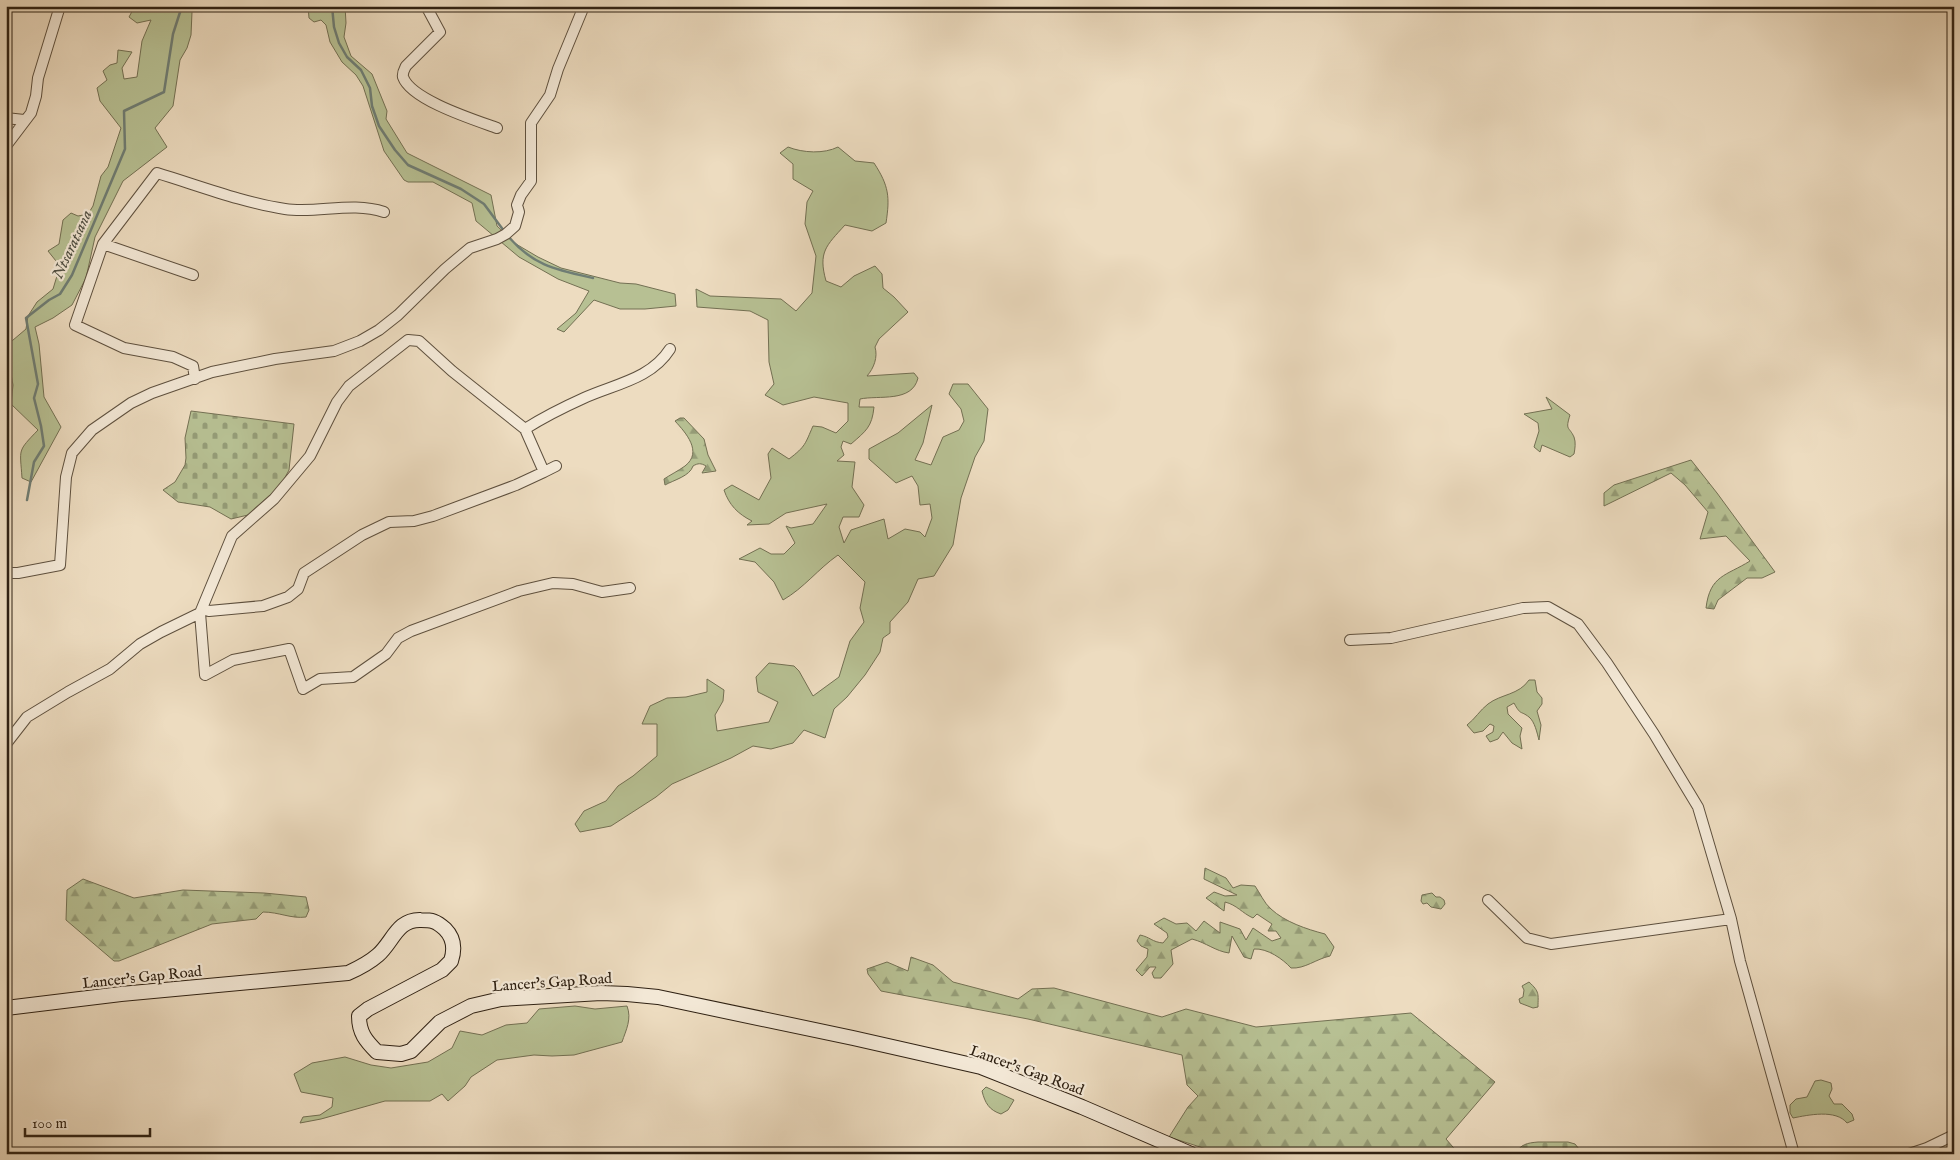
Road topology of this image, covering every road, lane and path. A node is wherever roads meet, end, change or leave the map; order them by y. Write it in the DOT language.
graph roads {
  1 [pos="60,6"];
  2 [pos="426,6"];
  3 [pos="584,6"];
  4 [pos="6,118"];
  5 [pos="24,120"];
  6 [pos="497,128"];
  7 [pos="6,146"];
  8 [pos="384,212"];
  9 [pos="104,244"];
  10 [pos="193,275"];
  11 [pos="670,349"];
  12 [pos="195,379"];
  13 [pos="526,429"];
  14 [pos="556,466"];
  15 [pos="544,472"];
  16 [pos="6,573"];
  17 [pos="630,588"];
  18 [pos="202,611"];
  19 [pos="1350,640"];
  20 [pos="6,744"];
  21 [pos="1488,900"];
  22 [pos="1730,919"];
  23 [pos="6,1008"];
  24 [pos="1954,1135"];
  25 [pos="1191,1154"];
  26 [pos="1794,1154"];
  27 [pos="1909,1154"];
  1 -- 5 [label="street"];
  2 -- 6 [label="street"];
  3 -- 12 [label="street"];
  4 -- 5 [label="street"];
  5 -- 7 [label="street"];
  8 -- 9 [label="street"];
  9 -- 10 [label="street"];
  9 -- 12 [label="street"];
  11 -- 13 [label="street"];
  12 -- 16 [label="street"];
  13 -- 15 [label="street"];
  13 -- 18 [label="street"];
  14 -- 15 [label="street"];
  15 -- 18 [label="street"];
  17 -- 18 [label="street"];
  18 -- 20 [label="street"];
  19 -- 22 [label="street"];
  21 -- 22 [label="street"];
  22 -- 26 [label="street"];
  23 -- 25 [label="main road, Lancer's Gap Road"];
  24 -- 27 [label="street"];
}
